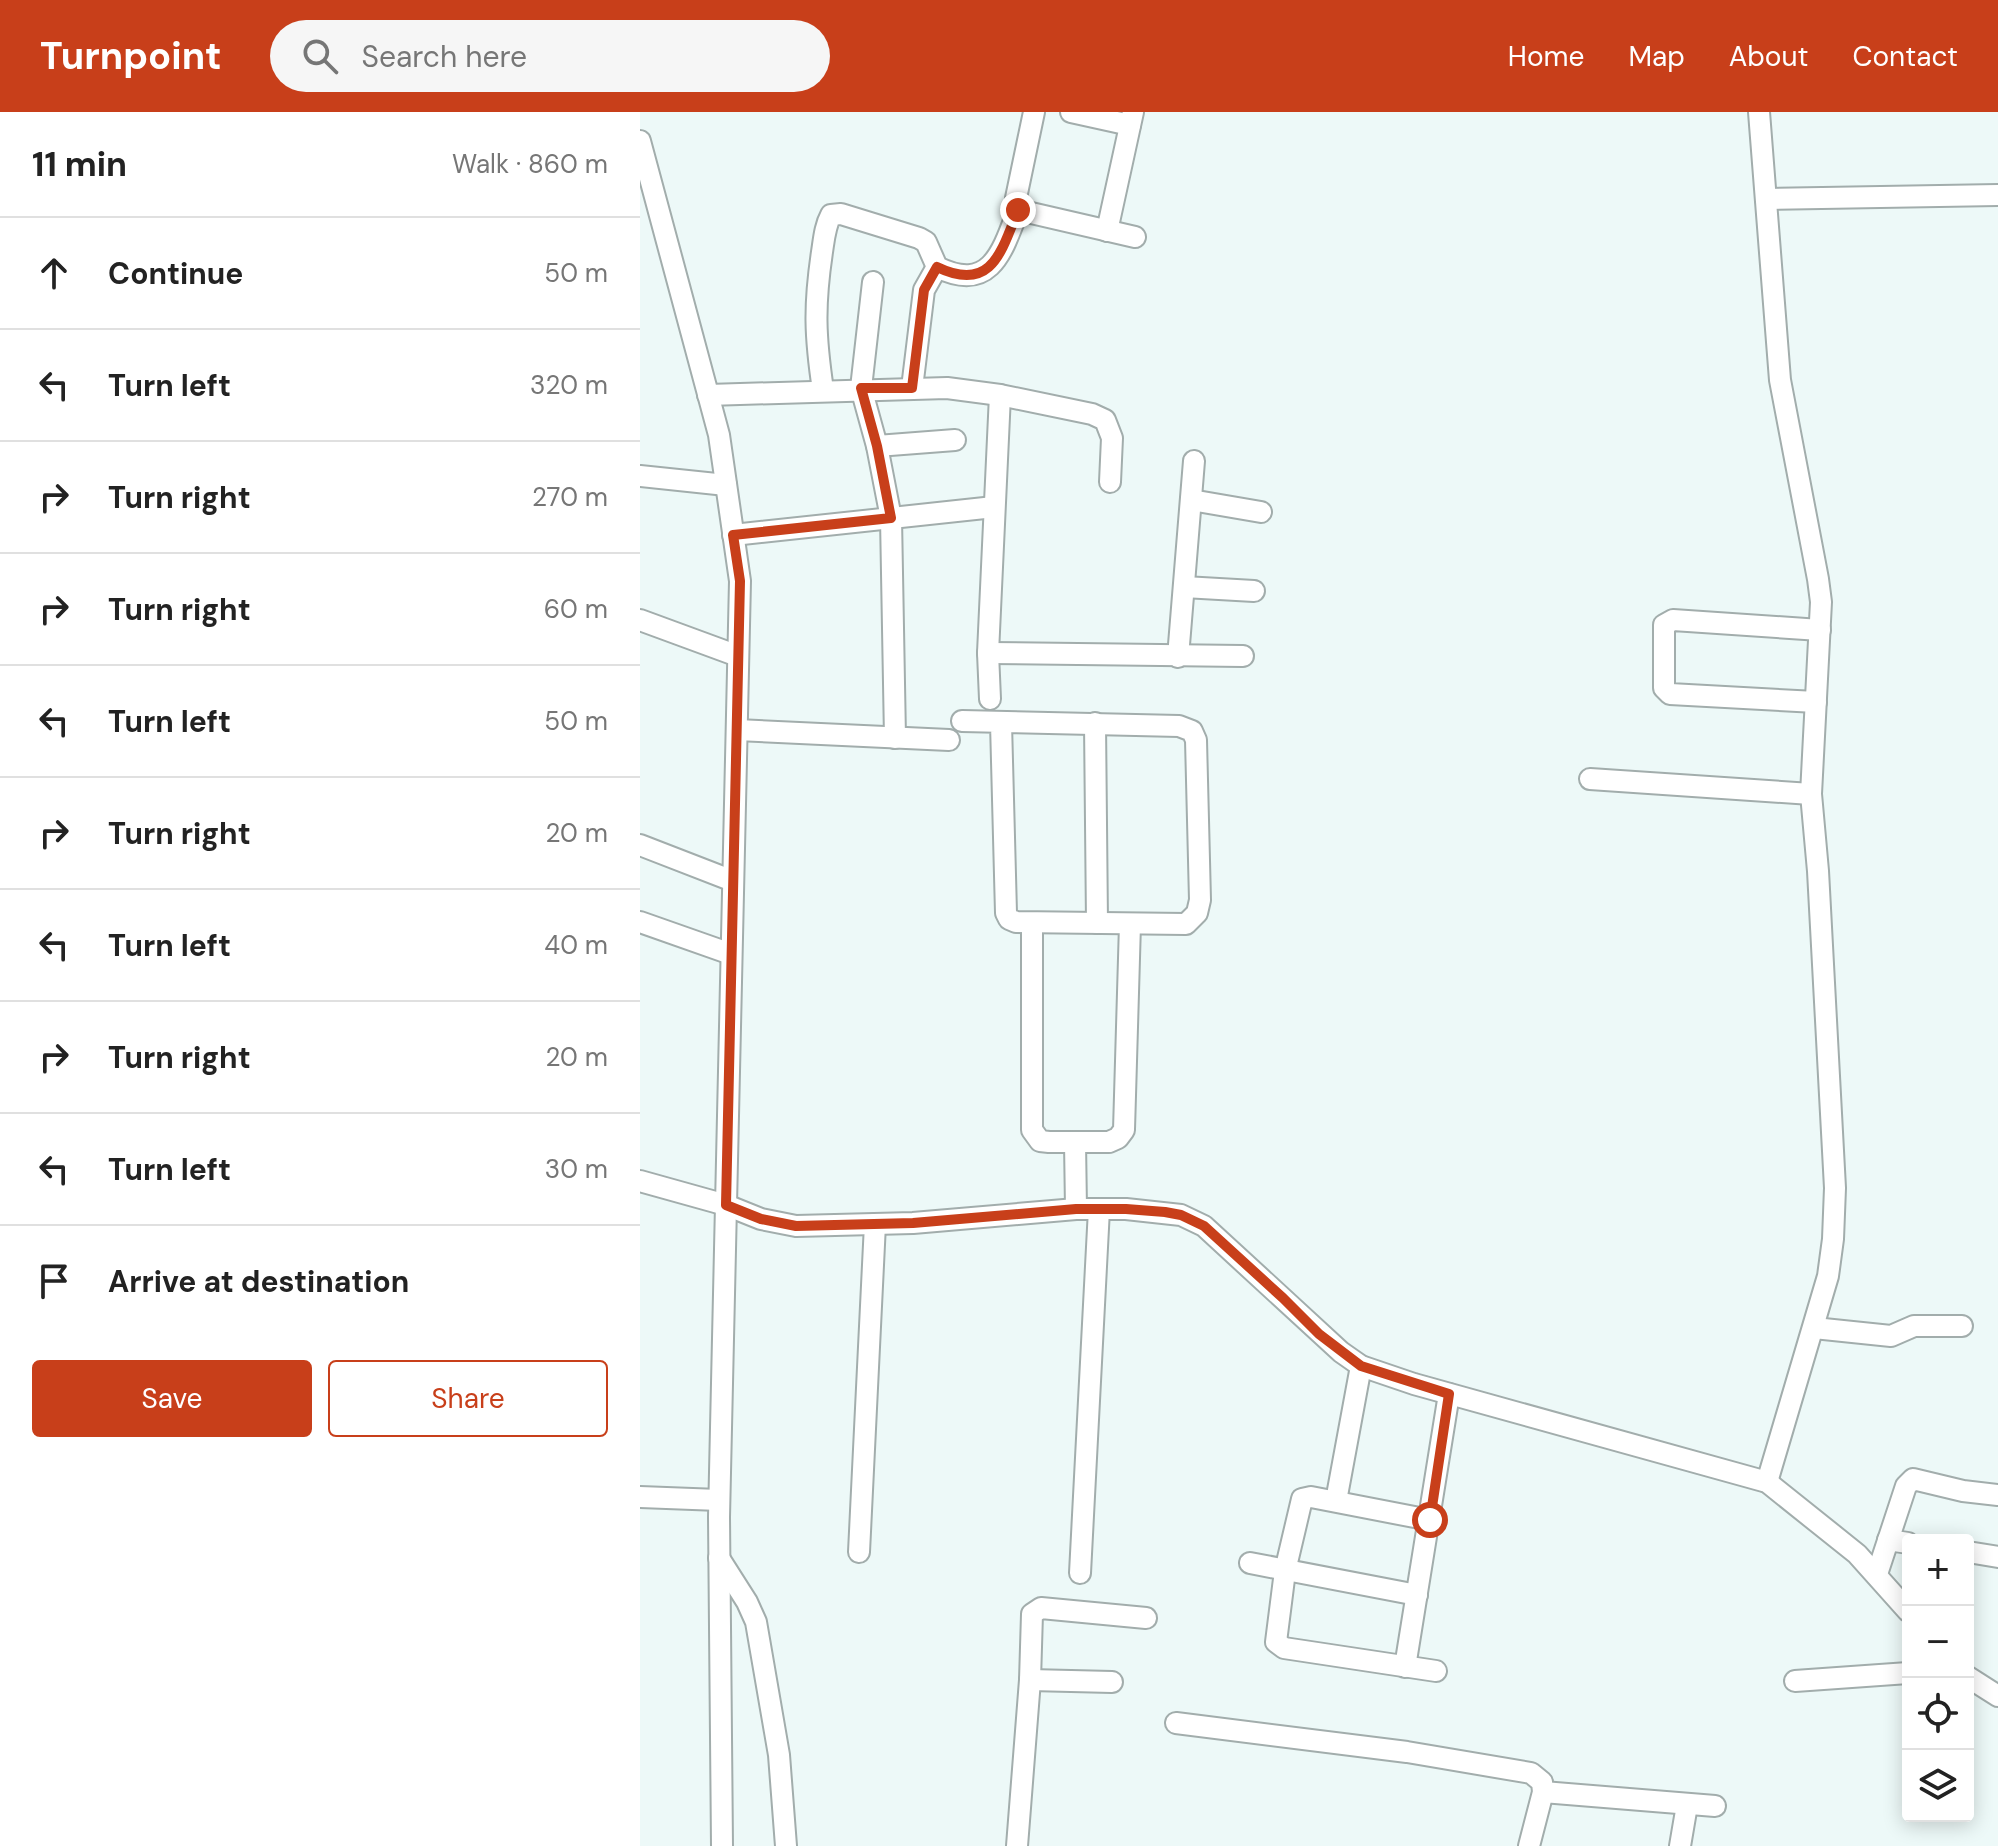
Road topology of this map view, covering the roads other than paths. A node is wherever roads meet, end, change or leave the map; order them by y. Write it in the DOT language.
graph roads {
  1 [pos="1034,112"];
  2 [pos="1071,112"];
  3 [pos="1759,112"];
  4 [pos="1132,118"];
  5 [pos="641,149"];
  6 [pos="1998,195"];
  7 [pos="1766,199"];
  8 [pos="1018,210"];
  9 [pos="1107,231"];
  10 [pos="1135,237"];
  11 [pos="937,267"];
  12 [pos="873,282"];
  13 [pos="861,388"];
  14 [pos="912,388"];
  15 [pos="823,390"];
  16 [pos="708,395"];
  17 [pos="1000,395"];
  18 [pos="955,440"];
  19 [pos="877,446"];
  20 [pos="1194,461"];
  21 [pos="640,476"];
  22 [pos="1110,482"];
  23 [pos="726,485"];
  24 [pos="1191,500"];
  25 [pos="994,507"];
  26 [pos="1261,512"];
  27 [pos="891,518"];
  28 [pos="733,535"];
  29 [pos="1184,587"];
  30 [pos="1254,591"];
  31 [pos="640,620"];
  32 [pos="1820,630"];
  33 [pos="988,653"];
  34 [pos="738,656"];
  35 [pos="1243,656"];
  36 [pos="1178,657"];
  37 [pos="990,699"];
  38 [pos="1816,702"];
  39 [pos="962,721"];
  40 [pos="1001,723"];
  41 [pos="1095,723"];
  42 [pos="737,730"];
  43 [pos="895,738"];
  44 [pos="949,740"];
  45 [pos="1590,779"];
  46 [pos="1811,794"];
  47 [pos="640,845"];
  48 [pos="733,881"];
  49 [pos="640,922"];
  50 [pos="1032,923"];
  51 [pos="1097,923"];
  52 [pos="1130,924"];
  53 [pos="731,954"];
  54 [pos="1075,1142"];
  55 [pos="640,1181"];
  56 [pos="726,1205"];
  57 [pos="1076,1209"];
  58 [pos="1099,1209"];
  59 [pos="875,1224"];
  60 [pos="1962,1326"];
  61 [pos="1814,1328"];
  62 [pos="1361,1366"];
  63 [pos="1449,1394"];
  64 [pos="1767,1482"];
  65 [pos="1998,1495"];
  66 [pos="640,1497"];
  67 [pos="719,1500"];
  68 [pos="1336,1501"];
  69 [pos="1430,1520"];
  70 [pos="1898,1541"];
  71 [pos="859,1552"];
  72 [pos="1974,1553"];
  73 [pos="1998,1557"];
  74 [pos="719,1558"];
  75 [pos="1250,1563"];
  76 [pos="1285,1571"];
  77 [pos="1080,1573"];
  78 [pos="1877,1574"];
  79 [pos="1417,1595"];
  80 [pos="1904,1606"];
  81 [pos="1146,1618"];
  82 [pos="1405,1667"];
  83 [pos="1436,1671"];
  84 [pos="1902,1673"];
  85 [pos="1970,1678"];
  86 [pos="1030,1680"];
  87 [pos="1795,1681"];
  88 [pos="1112,1682"];
  89 [pos="1998,1696"];
  90 [pos="1176,1723"];
  91 [pos="1543,1792"];
  92 [pos="1687,1805"];
  93 [pos="1715,1806"];
  94 [pos="722,1846"];
  95 [pos="786,1846"];
  96 [pos="1017,1846"];
  97 [pos="1529,1846"];
  98 [pos="1680,1846"];
  1 -- 8 [label="street"];
  2 -- 4 [label="street"];
  3 -- 7 [label="street"];
  4 -- 9 [label="street"];
  5 -- 16 [label="street"];
  6 -- 7 [label="street"];
  7 -- 32 [label="street"];
  8 -- 9 [label="street"];
  8 -- 11 [label="street"];
  9 -- 10 [label="street"];
  11 -- 14 [label="street"];
  11 -- 15 [label="street"];
  12 -- 13 [label="street"];
  13 -- 14 [label="street"];
  13 -- 15 [label="street"];
  13 -- 19 [label="street"];
  14 -- 17 [label="street"];
  15 -- 16 [label="street"];
  16 -- 23 [label="street"];
  17 -- 22 [label="street"];
  17 -- 25 [label="street"];
  18 -- 19 [label="street"];
  19 -- 27 [label="street"];
  20 -- 24 [label="street"];
  21 -- 23 [label="street"];
  23 -- 28 [label="street"];
  24 -- 26 [label="street"];
  24 -- 29 [label="street"];
  25 -- 27 [label="street"];
  25 -- 33 [label="street"];
  27 -- 28 [label="street"];
  27 -- 43 [label="street"];
  28 -- 34 [label="street"];
  29 -- 30 [label="street"];
  29 -- 36 [label="street"];
  31 -- 34 [label="street"];
  32 -- 38 [label="street"];
  32 -- 38 [label="street"];
  33 -- 36 [label="street"];
  33 -- 37 [label="street"];
  34 -- 42 [label="street"];
  35 -- 36 [label="street"];
  38 -- 46 [label="street"];
  39 -- 40 [label="street"];
  40 -- 41 [label="street"];
  40 -- 50 [label="street"];
  41 -- 51 [label="street"];
  41 -- 52 [label="street"];
  42 -- 43 [label="street"];
  42 -- 48 [label="street"];
  43 -- 44 [label="street"];
  45 -- 46 [label="street"];
  46 -- 61 [label="street"];
  47 -- 48 [label="street"];
  48 -- 53 [label="street"];
  49 -- 53 [label="street"];
  50 -- 51 [label="street"];
  50 -- 54 [label="street"];
  51 -- 52 [label="street"];
  52 -- 54 [label="street"];
  53 -- 56 [label="street"];
  54 -- 57 [label="street"];
  55 -- 56 [label="street"];
  56 -- 59 [label="street"];
  56 -- 67 [label="street"];
  57 -- 58 [label="street"];
  57 -- 59 [label="street"];
  58 -- 62 [label="street"];
  58 -- 77 [label="street"];
  59 -- 71 [label="street"];
  60 -- 61 [label="street"];
  61 -- 64 [label="street"];
  62 -- 63 [label="street"];
  62 -- 68 [label="street"];
  63 -- 64 [label="street"];
  63 -- 69 [label="street"];
  64 -- 78 [label="street"];
  65 -- 70 [label="street"];
  66 -- 67 [label="street"];
  67 -- 74 [label="street"];
  68 -- 69 [label="street"];
  68 -- 76 [label="street"];
  69 -- 79 [label="street"];
  70 -- 78 [label="street"];
  72 -- 73 [label="street"];
  74 -- 94 [label="street"];
  74 -- 95 [label="street"];
  75 -- 76 [label="street"];
  76 -- 79 [label="street"];
  76 -- 82 [label="street"];
  78 -- 80 [label="street"];
  79 -- 82 [label="street"];
  81 -- 86 [label="street"];
  82 -- 83 [label="street"];
  84 -- 87 [label="street"];
  85 -- 89 [label="street"];
  86 -- 88 [label="street"];
  86 -- 96 [label="street"];
  90 -- 91 [label="street"];
  91 -- 92 [label="street"];
  91 -- 97 [label="street"];
  92 -- 93 [label="street"];
  92 -- 98 [label="street"];
}
